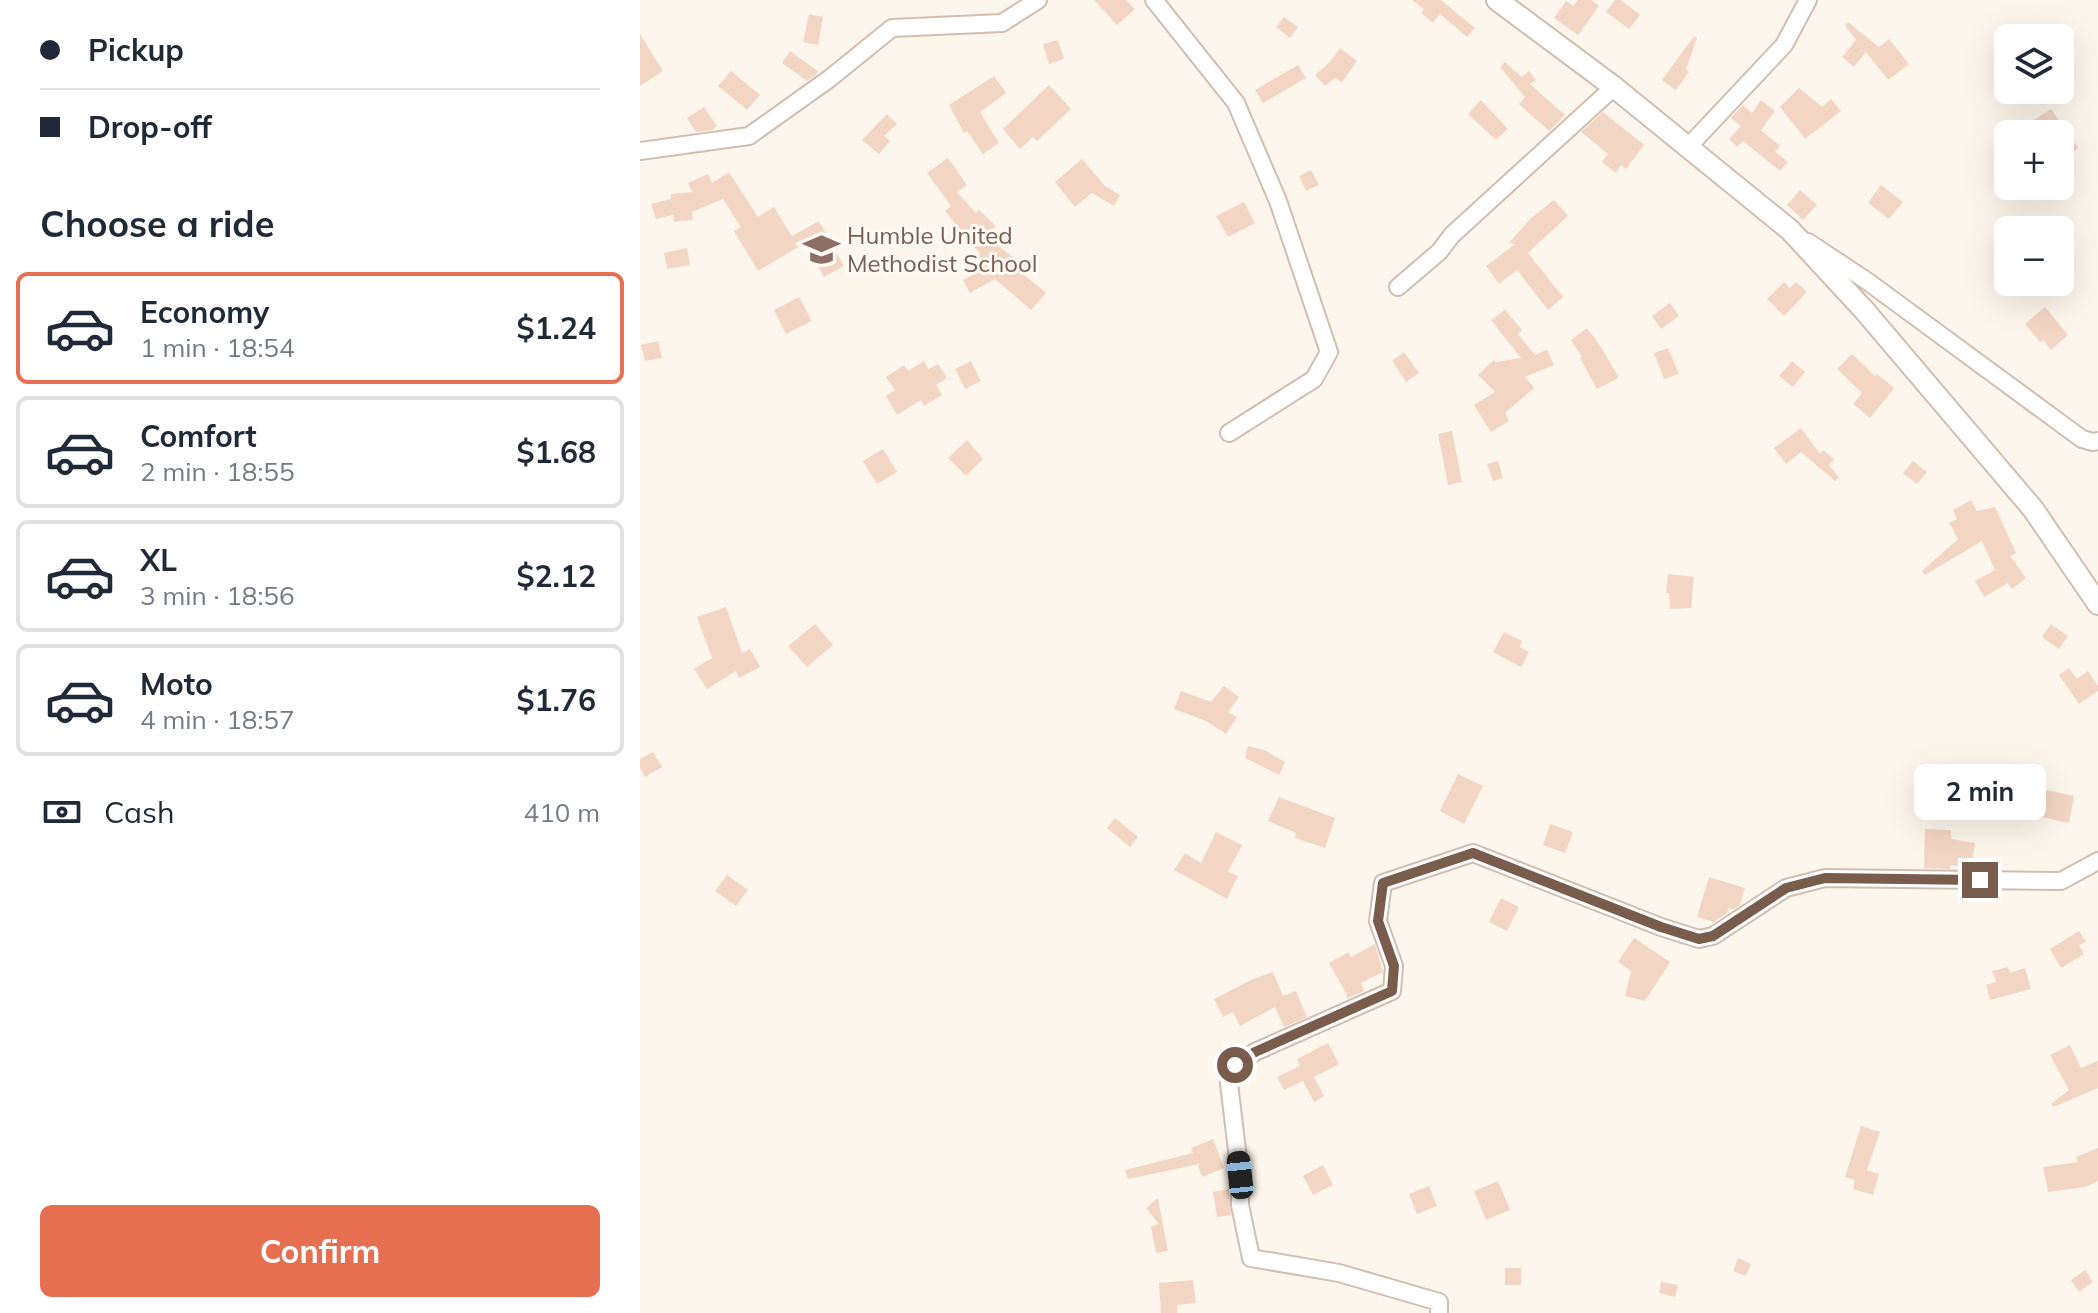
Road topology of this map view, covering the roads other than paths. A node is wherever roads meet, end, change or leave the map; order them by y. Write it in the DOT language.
graph roads {
  1 [pos="1038,0"];
  2 [pos="1154,0"];
  3 [pos="1497,0"];
  4 [pos="1808,0"];
  5 [pos="1614,87"];
  6 [pos="1689,146"];
  7 [pos="640,151"];
  8 [pos="1790,230"];
  9 [pos="1398,287"];
  10 [pos="1229,433"];
  11 [pos="2098,441"];
  12 [pos="2098,604"];
  13 [pos="2098,861"];
  14 [pos="1439,1313"];
  1 -- 7 [label="street"];
  2 -- 10 [label="street"];
  3 -- 5 [label="street"];
  4 -- 6 [label="street"];
  5 -- 6 [label="street"];
  5 -- 9 [label="street"];
  6 -- 8 [label="street"];
  8 -- 11 [label="street"];
  8 -- 12 [label="street"];
  13 -- 14 [label="street"];
}
